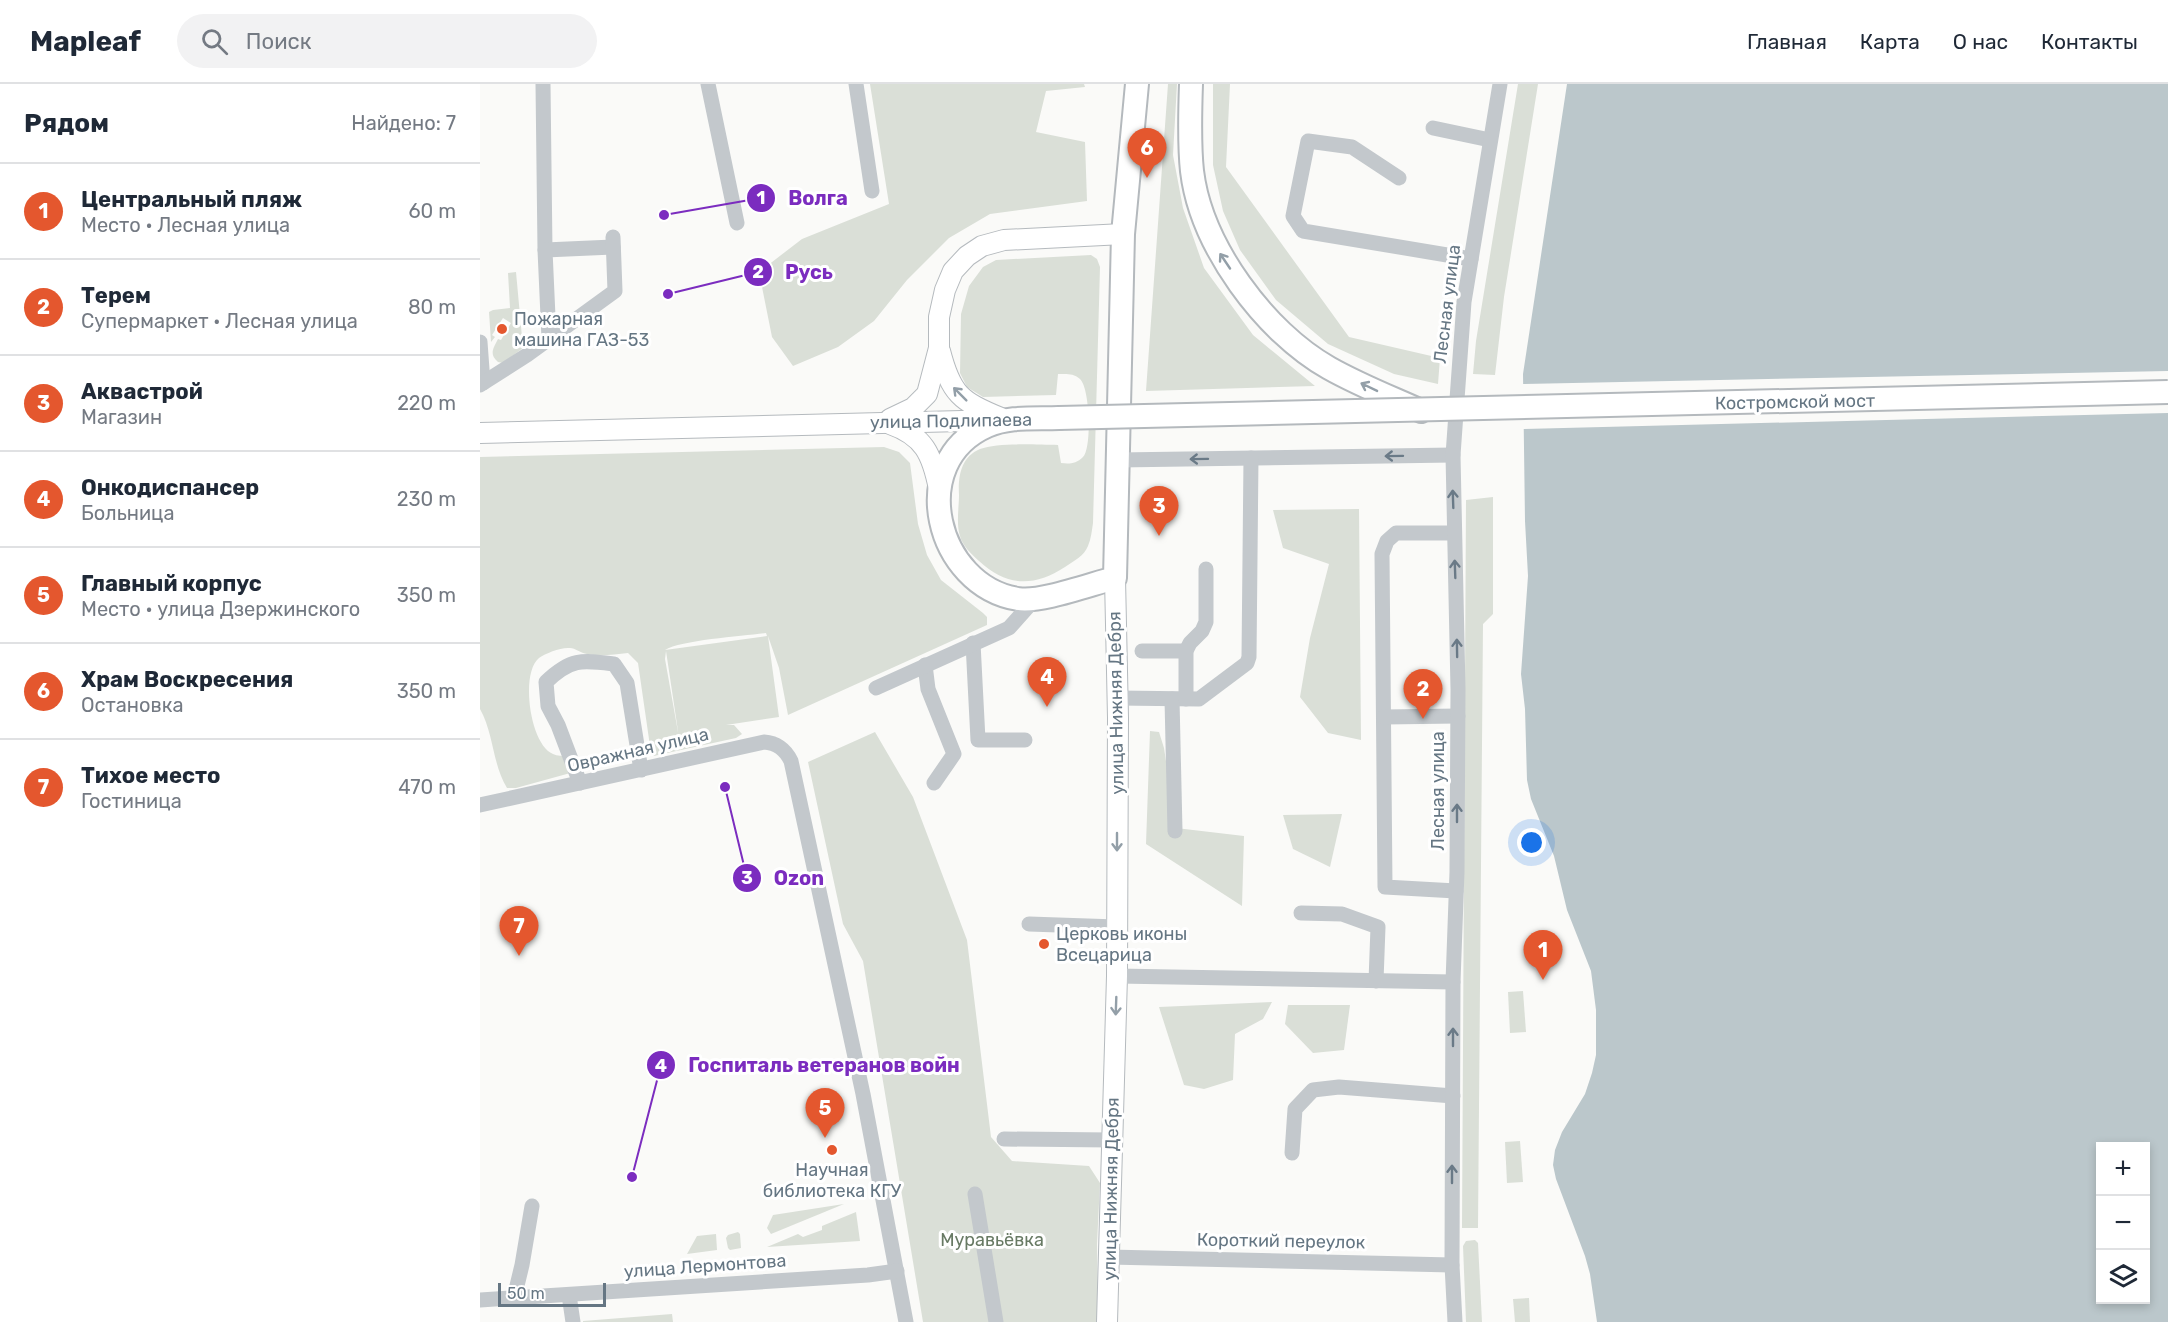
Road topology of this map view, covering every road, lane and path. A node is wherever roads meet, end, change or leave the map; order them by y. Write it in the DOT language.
graph roads {
  1 [pos="543,84"];
  2 [pos="708,84"];
  3 [pos="856,84"];
  4 [pos="1137,84"];
  5 [pos="1191,84"];
  6 [pos="1500,84"];
  7 [pos="1433,128"];
  8 [pos="1490,140"];
  9 [pos="1399,178"];
  10 [pos="872,191"];
  11 [pos="737,224"];
  12 [pos="1123,234"];
  13 [pos="545,250"];
  14 [pos="1471,259"];
  15 [pos="549,339"];
  16 [pos="480,342"];
  17 [pos="939,348"];
  18 [pos="482,384"];
  19 [pos="2168,392"];
  20 [pos="1422,411"];
  21 [pos="1005,420"];
  22 [pos="884,422"];
  23 [pos="480,433"];
  24 [pos="1453,455"];
  25 [pos="1251,458"];
  26 [pos="1118,460"];
  27 [pos="939,489"];
  28 [pos="1454,532"];
  29 [pos="1206,569"];
  30 [pos="1115,578"];
  31 [pos="1034,600"];
  32 [pos="973,643"];
  33 [pos="1142,651"];
  34 [pos="1186,651"];
  35 [pos="926,665"];
  36 [pos="876,688"];
  37 [pos="1117,698"];
  38 [pos="1179,699"];
  39 [pos="1458,716"];
  40 [pos="1384,717"];
  41 [pos="1025,740"];
  42 [pos="640,770"];
  43 [pos="580,783"];
  44 [pos="934,783"];
  45 [pos="480,805"];
  46 [pos="1175,831"];
  47 [pos="1456,891"];
  48 [pos="1301,913"];
  49 [pos="1029,924"];
  50 [pos="1117,927"];
  51 [pos="1117,976"];
  52 [pos="1376,981"];
  53 [pos="1453,982"];
  54 [pos="1453,1096"];
  55 [pos="1004,1139"];
  56 [pos="1111,1140"];
  57 [pos="1292,1153"];
  58 [pos="975,1194"];
  59 [pos="532,1206"];
  60 [pos="1109,1257"];
  61 [pos="1452,1265"];
  62 [pos="897,1271"];
  63 [pos="569,1295"];
  64 [pos="514,1298"];
  65 [pos="480,1300"];
  66 [pos="573,1322"];
  67 [pos="906,1322"];
  68 [pos="996,1322"];
  69 [pos="1107,1322"];
  70 [pos="1455,1322"];
  1 -- 13 [label="street"];
  2 -- 11 [label="street"];
  3 -- 10 [label="street"];
  4 -- 12 [label="highway, улица Нижняя Дебря"];
  20 -- 5 [label="highway, one-way"];
  6 -- 8 [label="street, Лесная улица"];
  7 -- 8 [label="street"];
  8 -- 14 [label="street, Лесная улица"];
  9 -- 14 [label="street"];
  12 -- 17 [label="main road"];
  12 -- 26 [label="highway, улица Нижняя Дебря"];
  13 -- 15 [label="street"];
  13 -- 15 [label="street"];
  14 -- 24 [label="street, Лесная улица"];
  15 -- 18 [label="street"];
  16 -- 18 [label="street"];
  21 -- 17 [label="main road, one-way"];
  17 -- 22 [label="main road"];
  19 -- 20 [label="highway, Костромской мост, bridge"];
  20 -- 21 [label="highway, улица Подлипаева, bridge"];
  21 -- 22 [label="main road, улица Подлипаева"];
  21 -- 27 [label="highway"];
  22 -- 23 [label="main road, улица Подлипаева"];
  22 -- 27 [label="main road"];
  24 -- 25 [label="street, one-way"];
  28 -- 24 [label="street, Лесная улица, one-way"];
  25 -- 26 [label="street, one-way"];
  25 -- 38 [label="street"];
  26 -- 30 [label="highway, улица Нижняя Дебря"];
  27 -- 31 [label="highway"];
  39 -- 28 [label="street, Лесная улица, one-way"];
  28 -- 40 [label="street"];
  29 -- 34 [label="street"];
  30 -- 31 [label="highway"];
  30 -- 37 [label="main road, улица Нижняя Дебря"];
  31 -- 32 [label="street"];
  32 -- 35 [label="street"];
  32 -- 41 [label="street"];
  33 -- 34 [label="street"];
  34 -- 38 [label="street"];
  35 -- 36 [label="street"];
  35 -- 44 [label="street"];
  37 -- 38 [label="street"];
  37 -- 50 [label="main road, улица Нижняя Дебря, one-way"];
  38 -- 46 [label="street"];
  39 -- 40 [label="street"];
  47 -- 39 [label="street, Лесная улица, one-way"];
  40 -- 47 [label="street"];
  42 -- 43 [label="street, Овражная улица"];
  42 -- 43 [label="street"];
  42 -- 62 [label="street, Овражная улица"];
  43 -- 45 [label="street, Овражная улица"];
  47 -- 53 [label="street, Лесная улица"];
  48 -- 52 [label="street"];
  49 -- 50 [label="street"];
  50 -- 51 [label="main road, улица Нижняя Дебря"];
  51 -- 52 [label="street"];
  51 -- 56 [label="main road, улица Нижняя Дебря, one-way"];
  52 -- 53 [label="street"];
  54 -- 53 [label="street, Лесная улица, one-way"];
  54 -- 57 [label="street"];
  61 -- 54 [label="street, Лесная улица, one-way"];
  55 -- 56 [label="street"];
  56 -- 60 [label="main road, улица Нижняя Дебря"];
  58 -- 68 [label="street"];
  59 -- 64 [label="street"];
  60 -- 61 [label="street, Короткий переулок"];
  60 -- 69 [label="main road, улица Нижняя Дебря"];
  61 -- 70 [label="street, Лесная улица"];
  62 -- 63 [label="street, улица Лермонтова"];
  62 -- 67 [label="street"];
  63 -- 64 [label="street, улица Лермонтова"];
  63 -- 66 [label="street"];
  64 -- 65 [label="street, улица Лермонтова"];
}
